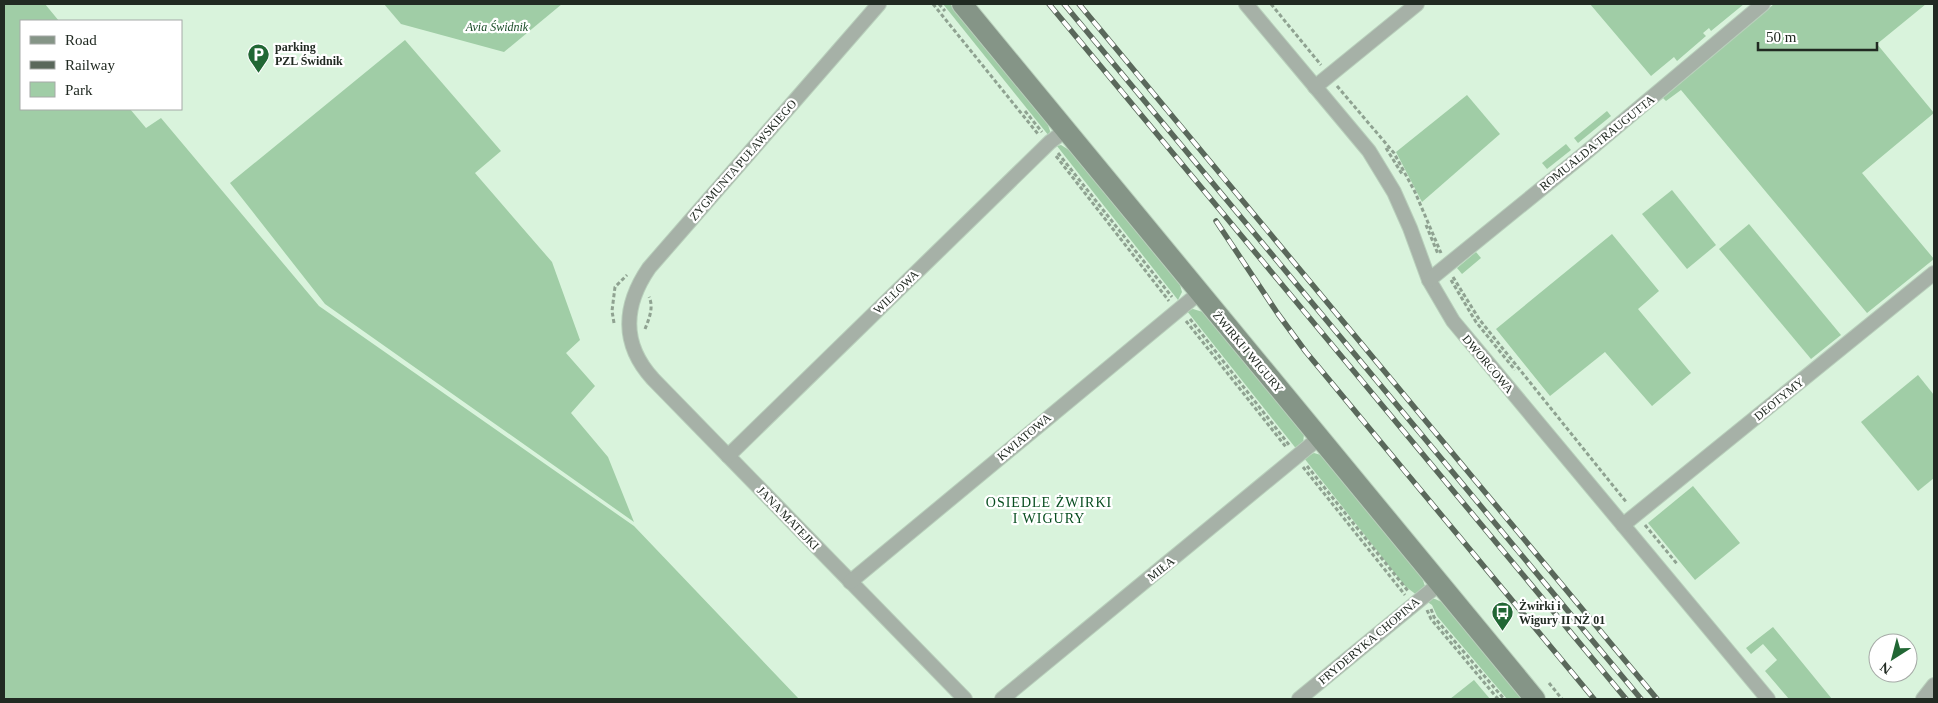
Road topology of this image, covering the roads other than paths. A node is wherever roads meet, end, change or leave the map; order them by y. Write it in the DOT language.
graph roads {
  1 [pos="879,4"];
  2 [pos="962,4"];
  3 [pos="1246,4"];
  4 [pos="1417,4"];
  5 [pos="1763,4"];
  6 [pos="1315,87"];
  7 [pos="1066,130"];
  8 [pos="1934,273"];
  9 [pos="1429,280"];
  10 [pos="1199,293"];
  11 [pos="629,327"];
  12 [pos="1319,438"];
  13 [pos="728,456"];
  14 [pos="1623,525"];
  15 [pos="850,582"];
  16 [pos="1439,584"];
  17 [pos="1934,685"];
  18 [pos="965,699"];
  19 [pos="1002,699"];
  20 [pos="1299,699"];
  21 [pos="1535,699"];
  22 [pos="1768,699"];
  23 [pos="1923,699"];
  1 -- 11 [label="street, ZYGMUNTA PUŁAWSKIEGO"];
  2 -- 7 [label="main road, ŻWIRKI I WIGURY"];
  3 -- 6 [label="street, DWORCOWA"];
  4 -- 6 [label="street"];
  5 -- 9 [label="street, ROMUALDA TRAUGUTTA"];
  6 -- 9 [label="street, DWORCOWA"];
  7 -- 10 [label="main road, ŻWIRKI I WIGURY"];
  7 -- 13 [label="street, WILLOWA"];
  8 -- 14 [label="street, DEOTYMY"];
  9 -- 14 [label="street, DWORCOWA"];
  10 -- 12 [label="main road, ŻWIRKI I WIGURY"];
  10 -- 15 [label="street, KWIATOWA"];
  11 -- 13 [label="street, JANA MATEJKI"];
  12 -- 16 [label="main road, ŻWIRKI I WIGURY"];
  12 -- 19 [label="street, MIŁA"];
  13 -- 15 [label="street, JANA MATEJKI"];
  14 -- 22 [label="street, DWORCOWA"];
  15 -- 18 [label="street, JANA MATEJKI"];
  16 -- 20 [label="street, FRYDERYKA CHOPINA"];
  16 -- 21 [label="main road, ŻWIRKI I WIGURY"];
  17 -- 23 [label="street"];
}
